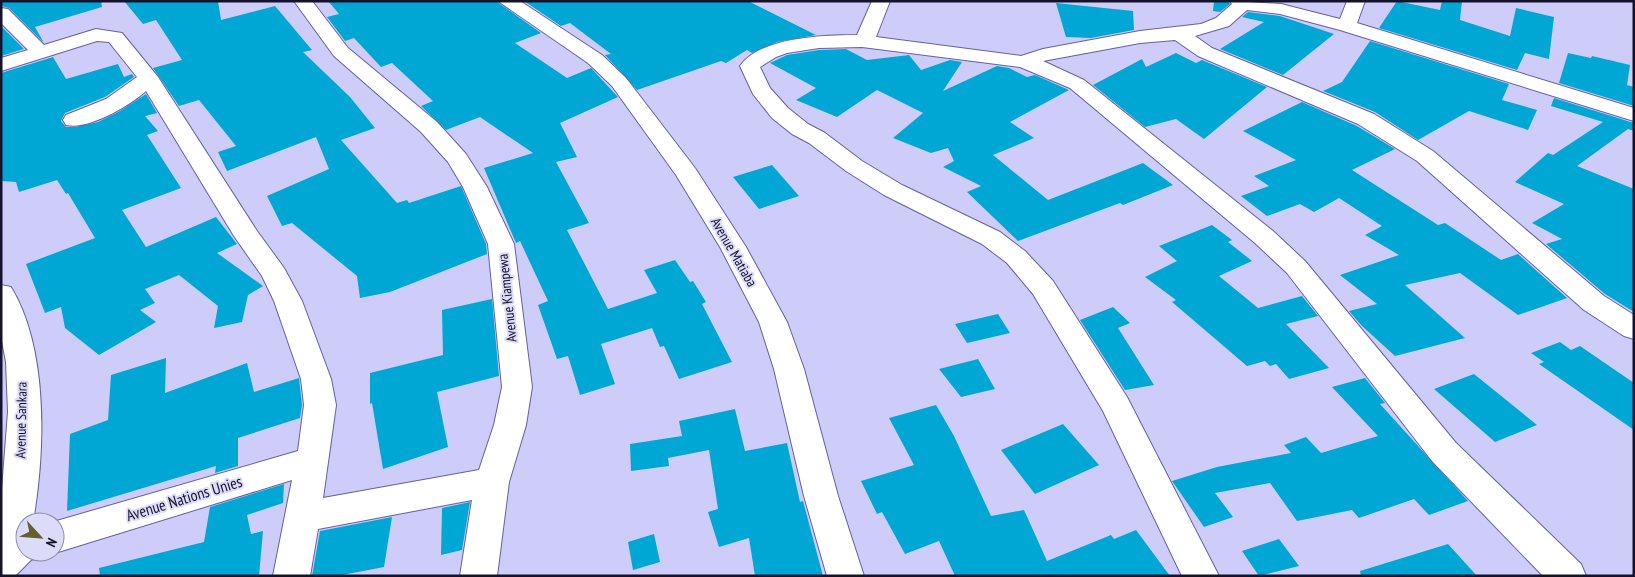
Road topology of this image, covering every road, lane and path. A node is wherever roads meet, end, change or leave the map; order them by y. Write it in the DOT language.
graph roads {
  1 [pos="303,1"];
  2 [pos="507,1"];
  3 [pos="880,1"];
  4 [pos="1356,1"];
  5 [pos="1241,3"];
  6 [pos="1,13"];
  7 [pos="1347,26"];
  8 [pos="1179,34"];
  9 [pos="864,41"];
  10 [pos="40,53"];
  11 [pos="1027,63"];
  12 [pos="1,65"];
  13 [pos="148,78"];
  14 [pos="1634,115"];
  15 [pos="74,120"];
  16 [pos="1,294"];
  17 [pos="1634,329"];
  18 [pos="314,460"];
  19 [pos="492,482"];
  20 [pos="17,512"];
  21 [pos="302,517"];
  22 [pos="15,530"];
  23 [pos="65,534"];
  24 [pos="15,545"];
  25 [pos="291,576"];
  26 [pos="478,576"];
  27 [pos="846,576"];
  28 [pos="1201,576"];
  29 [pos="1568,576"];
  1 -- 19 [label="street, Avenue Kiampewa"];
  2 -- 27 [label="street, Avenue Matiaba"];
  3 -- 9 [label="street"];
  4 -- 7 [label="street"];
  5 -- 7 [label="street"];
  5 -- 8 [label="street"];
  6 -- 10 [label="street"];
  7 -- 14 [label="street"];
  8 -- 11 [label="street"];
  8 -- 17 [label="street"];
  9 -- 11 [label="street"];
  9 -- 28 [label="street"];
  10 -- 12 [label="street"];
  10 -- 13 [label="street"];
  11 -- 29 [label="street"];
  13 -- 15 [label="street"];
  13 -- 18 [label="street"];
  16 -- 20 [label="street, Avenue Sankara"];
  18 -- 21 [label="street"];
  18 -- 23 [label="street, Avenue Nations Unies"];
  19 -- 21 [label="street"];
  19 -- 26 [label="street, Avenue Kiampewa"];
  21 -- 25 [label="street"];
  22 -- 24 [label="street, Avenue Sankara"];
}
